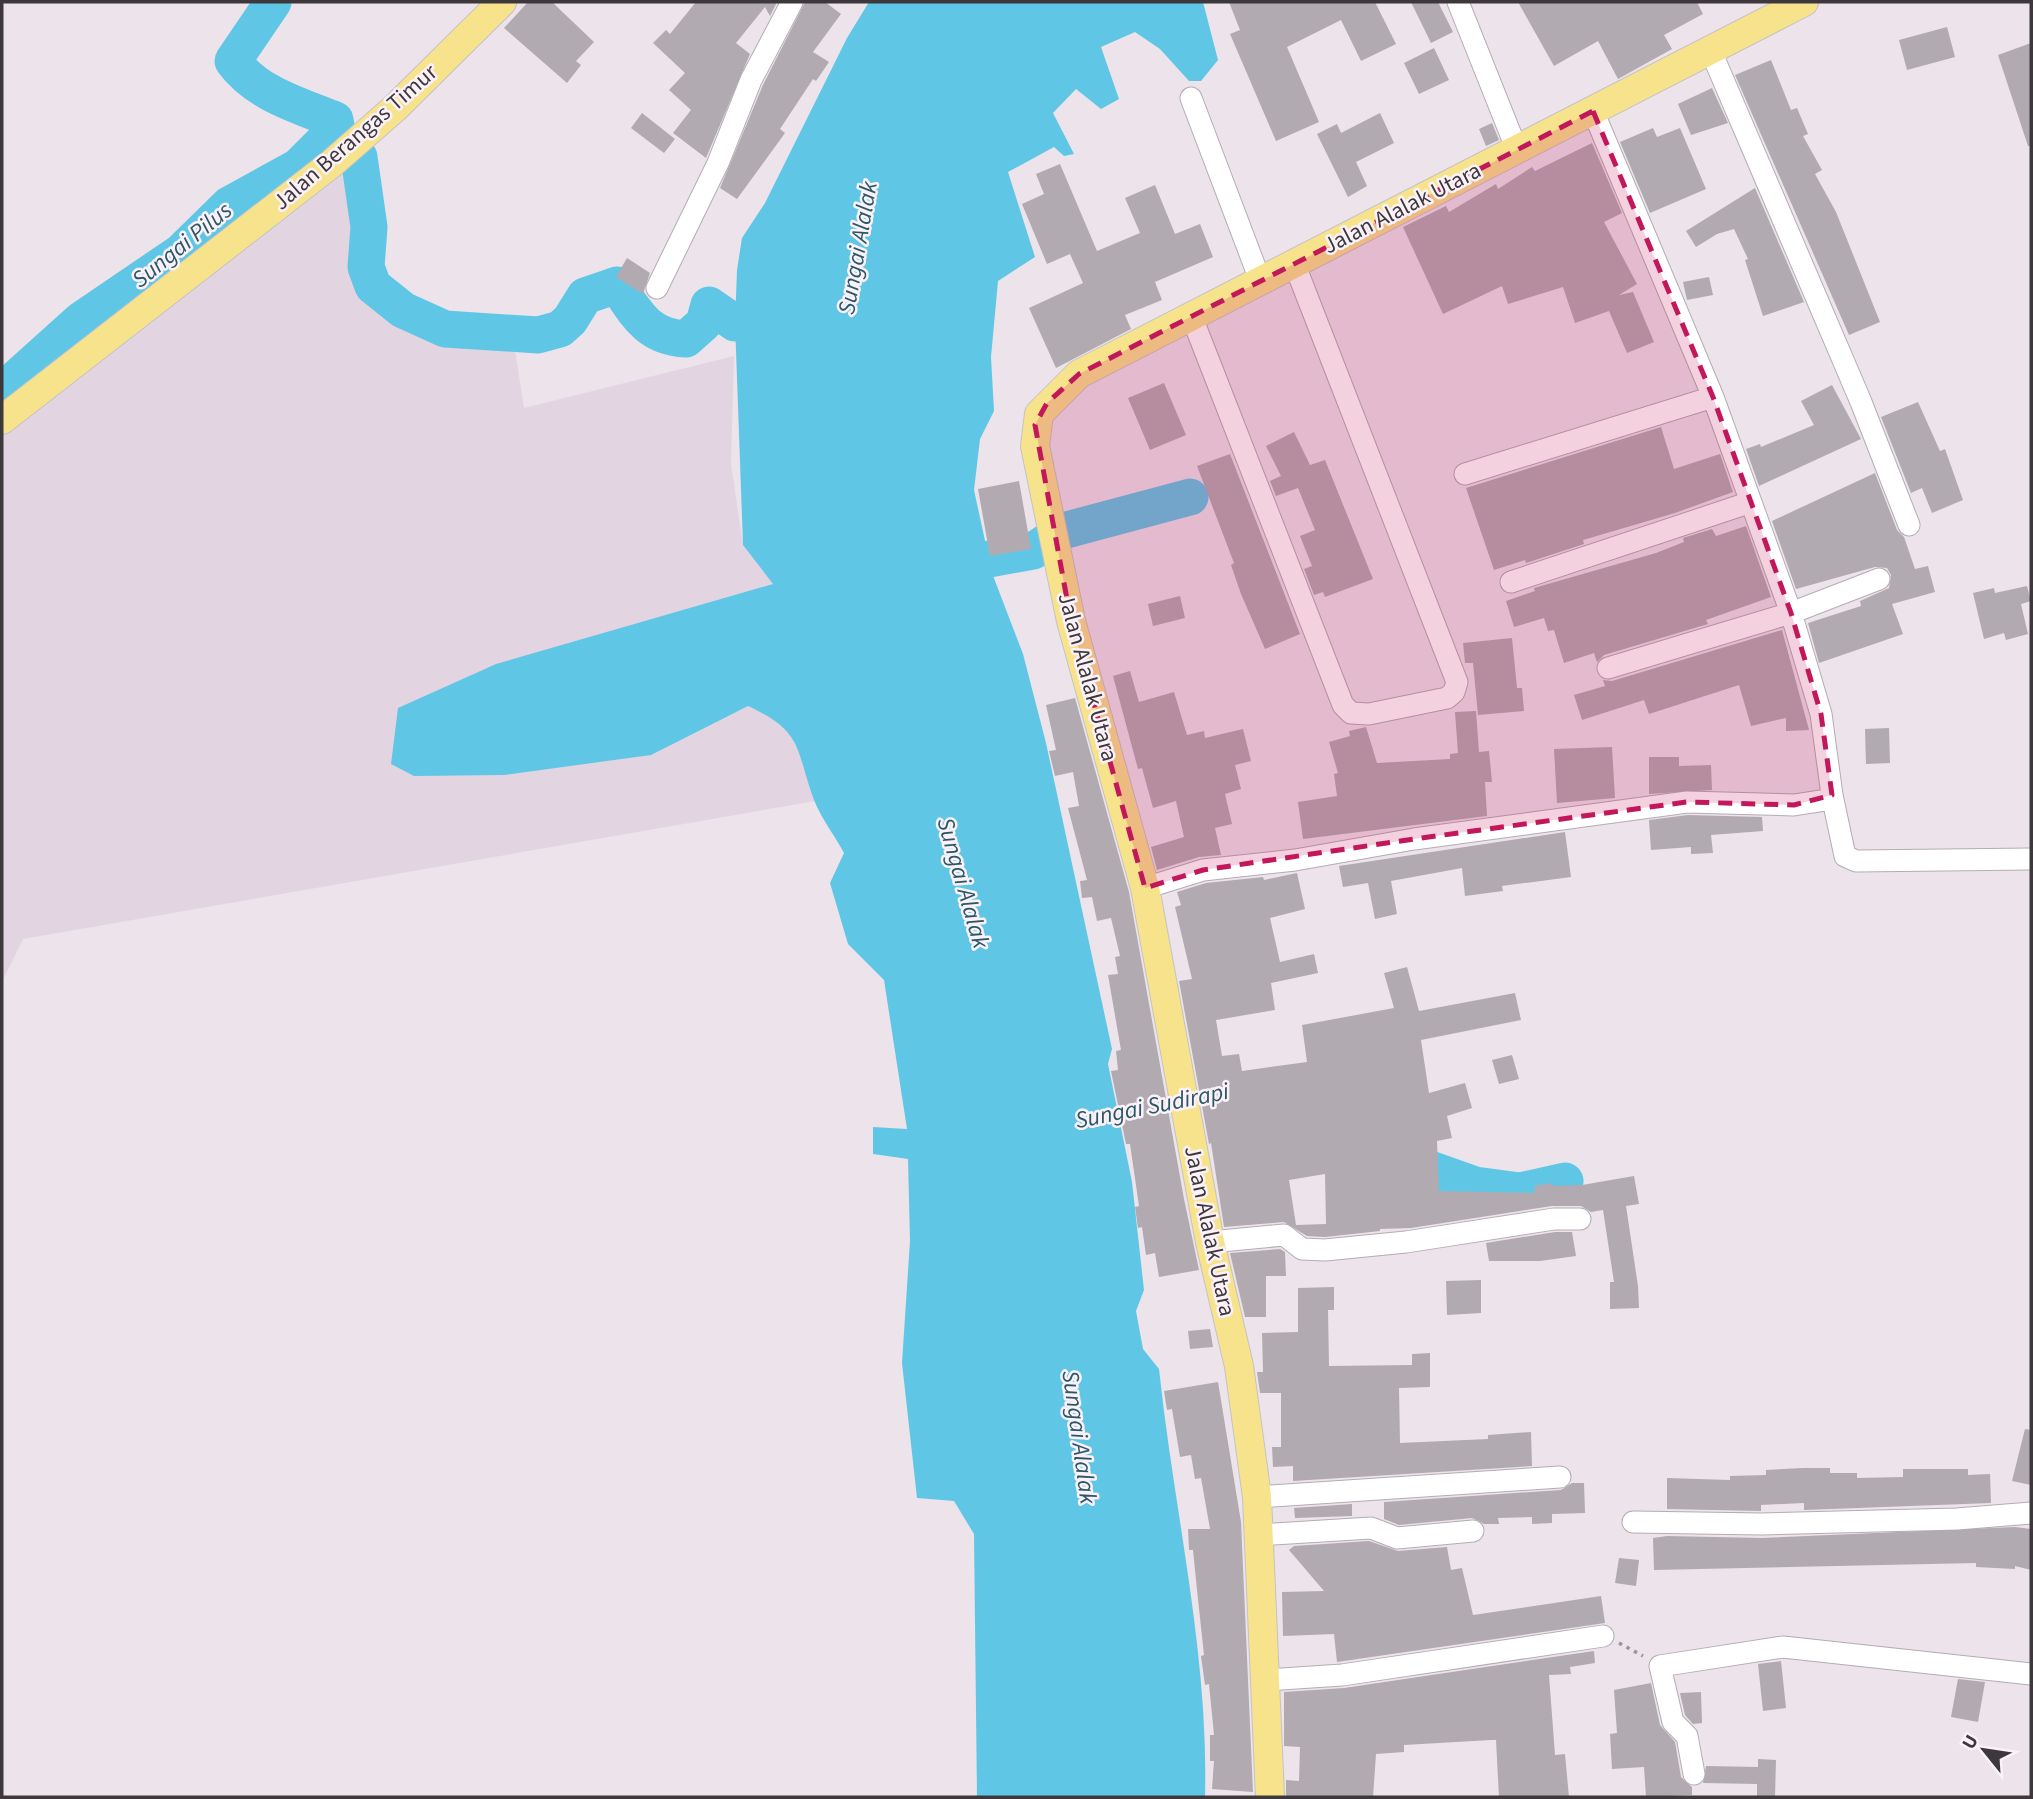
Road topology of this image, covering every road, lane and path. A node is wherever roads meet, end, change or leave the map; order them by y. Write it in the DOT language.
graph roads {
  1 [pos="502,2"];
  2 [pos="792,2"];
  3 [pos="1458,2"];
  4 [pos="1804,2"];
  5 [pos="1710,49"];
  6 [pos="1191,98"];
  7 [pos="1593,111"];
  8 [pos="1517,150"];
  9 [pos="1294,263"];
  10 [pos="1261,280"];
  11 [pos="657,288"];
  12 [pos="1191,315"];
  13 [pos="1713,397"];
  14 [pos="2,419"];
  15 [pos="1465,474"];
  16 [pos="1751,502"];
  17 [pos="1909,525"];
  18 [pos="1878,579"];
  19 [pos="1511,582"];
  20 [pos="1791,613"];
  21 [pos="1608,668"];
  22 [pos="1832,795"];
  23 [pos="2031,859"];
  24 [pos="1145,888"];
  25 [pos="1580,1219"];
  26 [pos="1210,1242"];
  27 [pos="1560,1477"];
  28 [pos="1257,1497"];
  29 [pos="2031,1513"];
  30 [pos="1633,1522"];
  31 [pos="1473,1531"];
  32 [pos="1259,1535"];
  33 [pos="1603,1636"];
  34 [pos="1660,1666"];
  35 [pos="2031,1674"];
  36 [pos="1267,1680"];
  37 [pos="1694,1774"];
  38 [pos="1270,1797"];
  1 -- 14 [label="main road, Jalan Berangas Timur"];
  2 -- 11 [label="street"];
  3 -- 8 [label="street"];
  4 -- 5 [label="main road, Jalan Alalak Utara"];
  5 -- 7 [label="main road, Jalan Alalak Utara"];
  5 -- 17 [label="street"];
  6 -- 10 [label="street"];
  7 -- 8 [label="main road, Jalan Alalak Utara"];
  7 -- 13 [label="street"];
  8 -- 9 [label="main road, Jalan Alalak Utara"];
  9 -- 10 [label="main road, Jalan Alalak Utara"];
  9 -- 12 [label="street"];
  10 -- 12 [label="main road, Jalan Alalak Utara"];
  12 -- 24 [label="main road, Jalan Alalak Utara"];
  13 -- 15 [label="street"];
  13 -- 16 [label="street"];
  16 -- 19 [label="street"];
  16 -- 20 [label="street"];
  18 -- 20 [label="street"];
  20 -- 21 [label="street"];
  20 -- 22 [label="street"];
  22 -- 23 [label="street"];
  22 -- 24 [label="street"];
  24 -- 26 [label="main road, Jalan Alalak Utara"];
  25 -- 26 [label="street"];
  26 -- 28 [label="main road, Jalan Alalak Utara"];
  27 -- 28 [label="street"];
  28 -- 32 [label="main road, Jalan Alalak Utara"];
  29 -- 30 [label="street"];
  31 -- 32 [label="street"];
  32 -- 36 [label="main road, Jalan Alalak Utara"];
  33 -- 34 [label="path"];
  33 -- 36 [label="street"];
  34 -- 35 [label="street"];
  34 -- 37 [label="street"];
  36 -- 38 [label="main road, Jalan Alalak Utara"];
}
